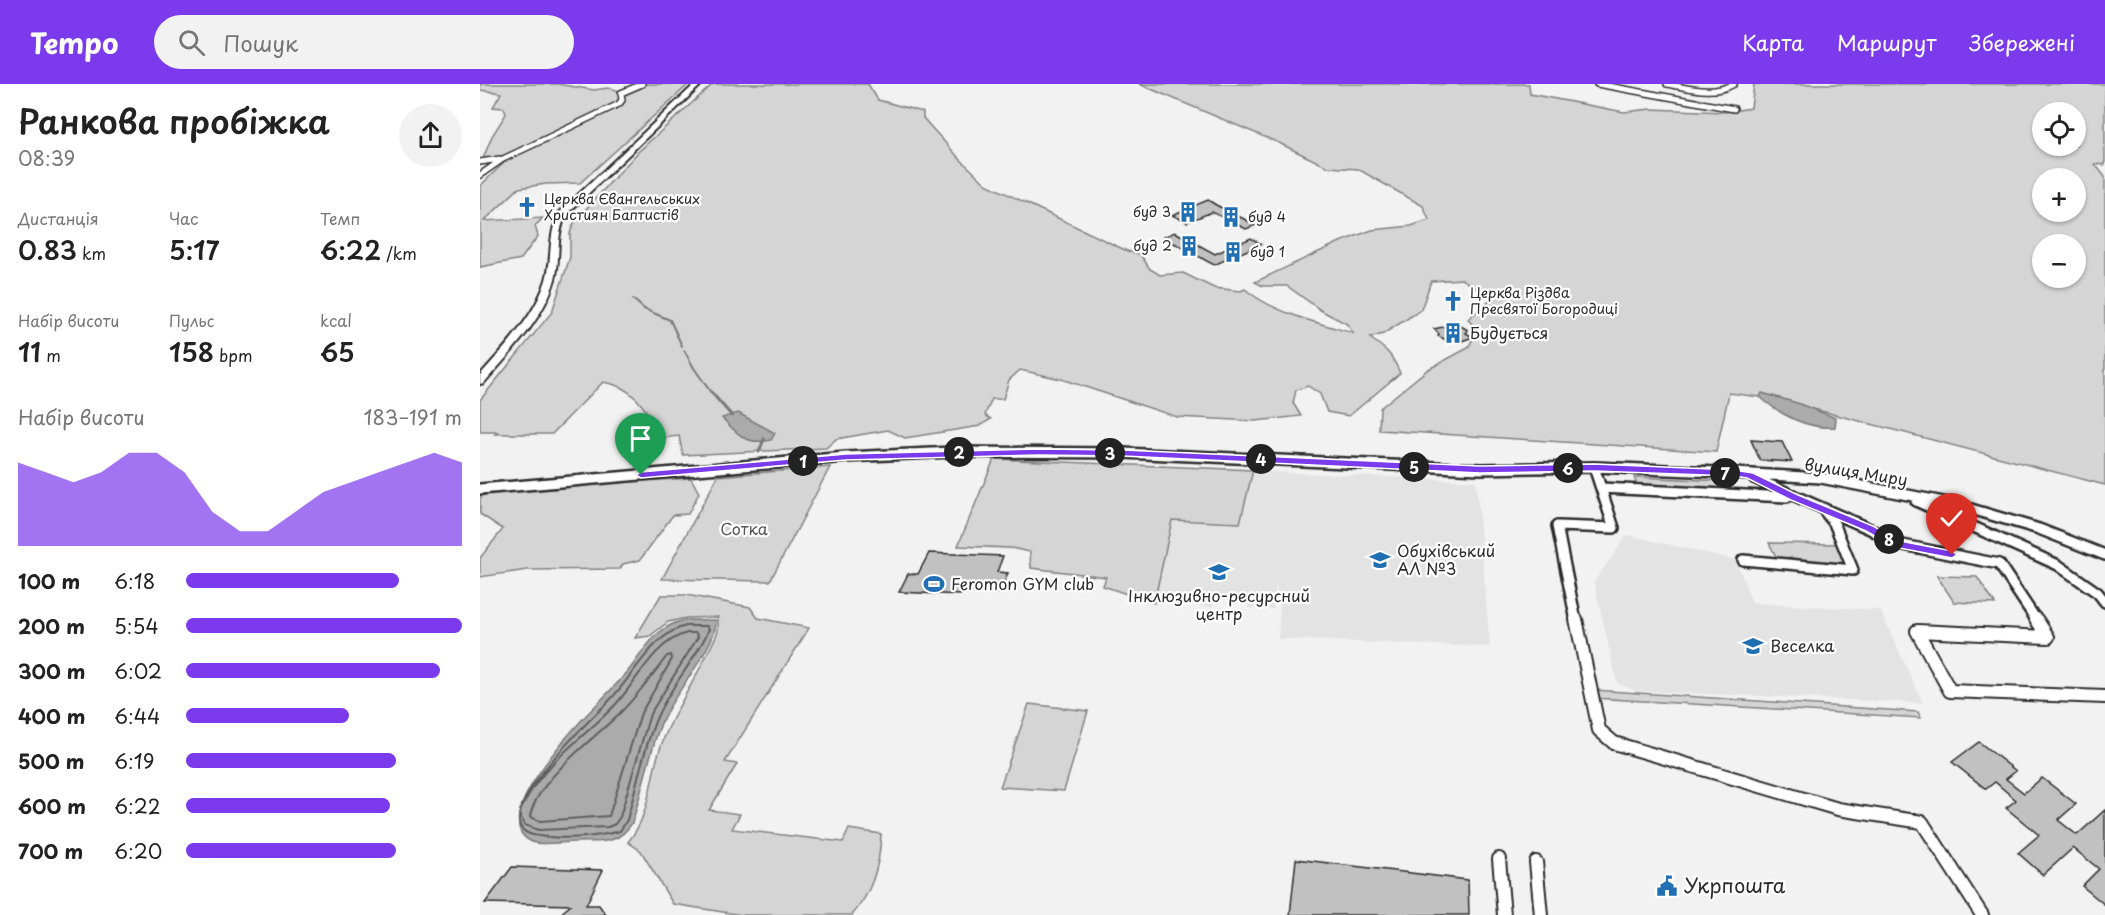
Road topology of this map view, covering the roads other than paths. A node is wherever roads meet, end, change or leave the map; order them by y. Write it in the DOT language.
graph roads {
  1 [pos="642,84"];
  2 [pos="699,84"];
  3 [pos="1597,84"];
  4 [pos="1667,84"];
  5 [pos="1734,84"];
  6 [pos="1734,109"];
  7 [pos="503,159"];
  8 [pos="480,162"];
  9 [pos="480,175"];
  10 [pos="480,381"];
  11 [pos="1594,468"];
  12 [pos="1749,475"];
  13 [pos="1601,488"];
  14 [pos="480,489"];
  15 [pos="1900,494"];
  16 [pos="1793,497"];
  17 [pos="1823,510"];
  18 [pos="2105,555"];
  19 [pos="1743,560"];
  20 [pos="2105,602"];
  21 [pos="2105,697"];
  22 [pos="1499,859"];
  23 [pos="1536,862"];
  24 [pos="1504,915"];
  25 [pos="1541,915"];
  26 [pos="1982,915"];
  1 -- 7 [label="street"];
  2 -- 10 [label="main road"];
  3 -- 6 [label="street"];
  4 -- 5 [label="street"];
  7 -- 8 [label="street"];
  7 -- 9 [label="street"];
  11 -- 12 [label="street, вулиця Миру"];
  11 -- 13 [label="street"];
  11 -- 14 [label="street, вулиця Миру"];
  12 -- 15 [label="street, вулиця Миру"];
  12 -- 16 [label="street"];
  13 -- 16 [label="street"];
  13 -- 26 [label="street"];
  15 -- 18 [label="street, вулиця Миру"];
  15 -- 20 [label="street"];
  16 -- 17 [label="street"];
  17 -- 19 [label="street"];
  17 -- 21 [label="street"];
  22 -- 24 [label="street"];
  23 -- 25 [label="street"];
}
